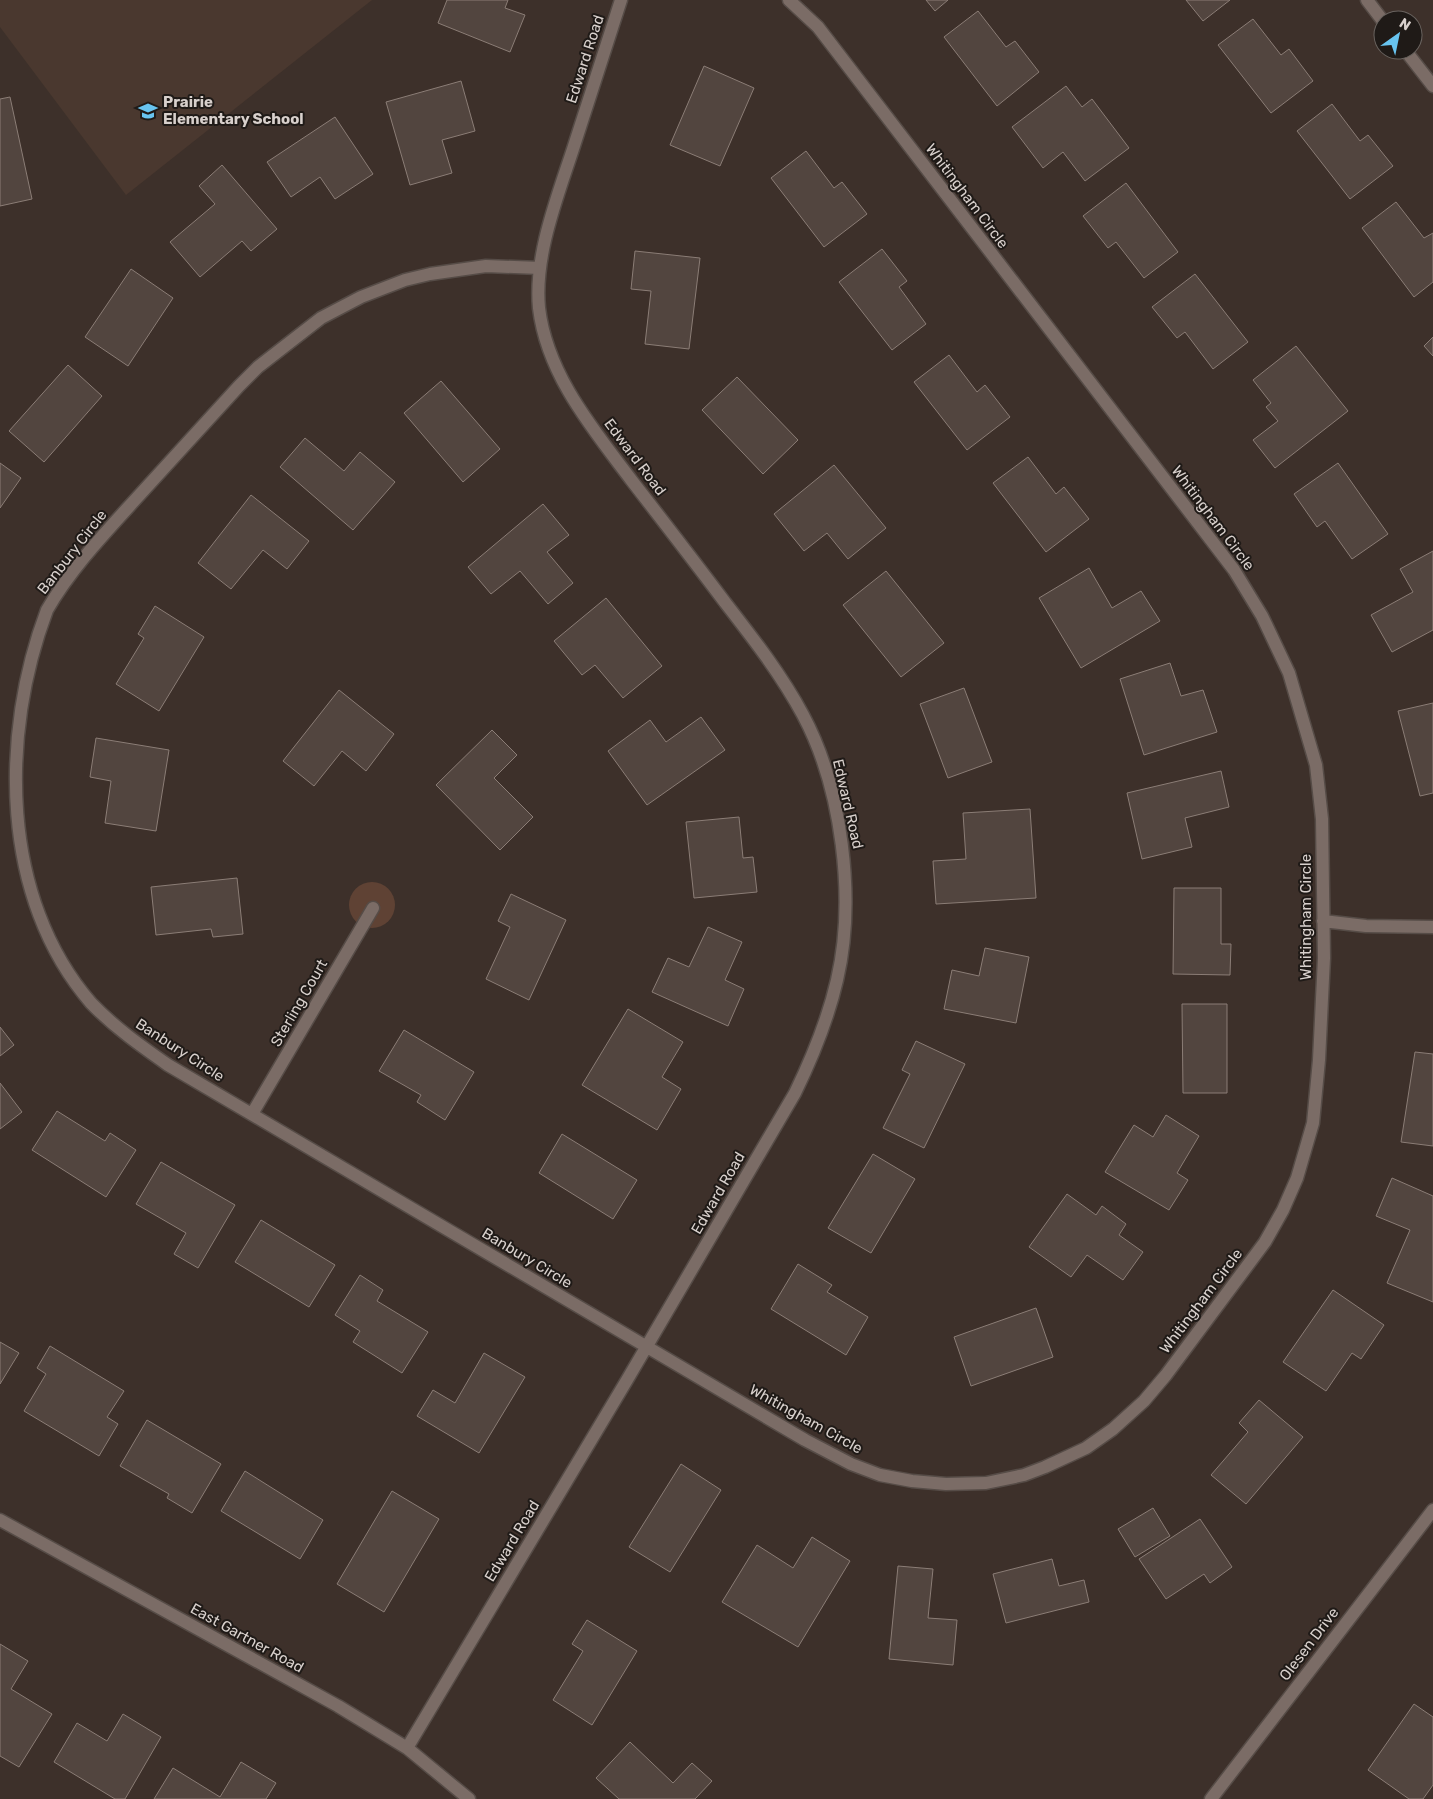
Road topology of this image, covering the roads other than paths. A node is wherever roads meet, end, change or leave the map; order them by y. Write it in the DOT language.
graph roads {
  1 [pos="621,0"];
  2 [pos="789,0"];
  3 [pos="1367,0"];
  4 [pos="1375,10"];
  5 [pos="1413,60"];
  6 [pos="1433,86"];
  7 [pos="540,268"];
  8 [pos="4,767"];
  9 [pos="4,795"];
  10 [pos="373,908"];
  11 [pos="1323,921"];
  12 [pos="1433,927"];
  13 [pos="252,1114"];
  14 [pos="646,1347"];
  15 [pos="1433,1510"];
  16 [pos="0,1520"];
  17 [pos="406,1748"];
  18 [pos="469,1799"];
  19 [pos="1211,1799"];
  1 -- 7 [label="street, Edward Road"];
  2 -- 11 [label="street, Whitingham Circle"];
  3 -- 4 [label="street"];
  5 -- 6 [label="street"];
  7 -- 8 [label="street, Banbury Circle"];
  7 -- 14 [label="street, Edward Road"];
  9 -- 13 [label="street, Banbury Circle"];
  10 -- 13 [label="street, Sterling Court"];
  11 -- 12 [label="street"];
  11 -- 14 [label="street, Whitingham Circle"];
  13 -- 14 [label="street, Banbury Circle"];
  14 -- 17 [label="street, Edward Road"];
  15 -- 19 [label="street, Olesen Drive"];
  16 -- 17 [label="street, East Gartner Road"];
  17 -- 18 [label="street, East Gartner Road"];
}
